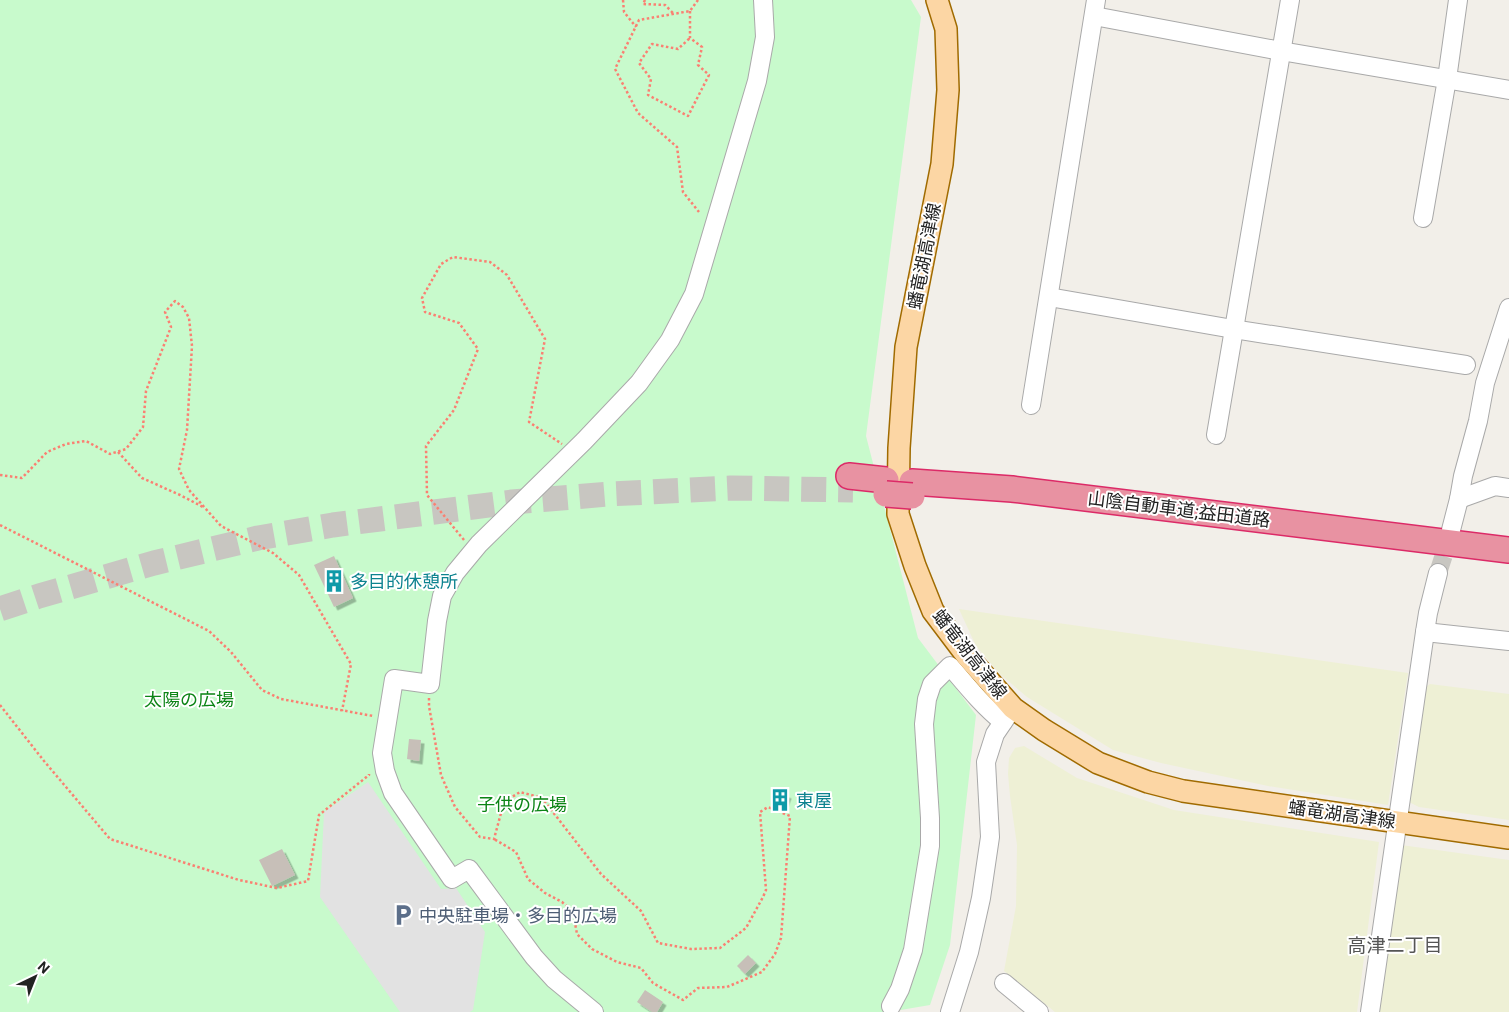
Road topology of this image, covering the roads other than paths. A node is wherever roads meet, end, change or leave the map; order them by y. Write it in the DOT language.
graph roads {
  1 [pos="763,0"];
  2 [pos="938,0"];
  3 [pos="1290,0"];
  4 [pos="1458,0"];
  5 [pos="1095,8"];
  6 [pos="1281,51"];
  7 [pos="1447,79"];
  8 [pos="1509,90"];
  9 [pos="1423,218"];
  10 [pos="1049,296"];
  11 [pos="1509,308"];
  12 [pos="1233,330"];
  13 [pos="1466,366"];
  14 [pos="1031,405"];
  15 [pos="1216,435"];
  16 [pos="851,483"];
  17 [pos="1509,488"];
  18 [pos="912,489"];
  19 [pos="1459,499"];
  20 [pos="1452,530"];
  21 [pos="1509,550"];
  22 [pos="1509,562"];
  23 [pos="1438,573"];
  24 [pos="1425,632"];
  25 [pos="1509,641"];
  26 [pos="1008,715"];
  27 [pos="1398,822"];
  28 [pos="1509,838"];
  29 [pos="1004,983"];
  30 [pos="891,1006"];
  31 [pos="594,1012"];
  32 [pos="950,1012"];
  33 [pos="1039,1012"];
  34 [pos="1370,1012"];
  1 -- 31 [label="street"];
  2 -- 26 [label="main road, 蟠竜湖高津線"];
  3 -- 6 [label="street"];
  4 -- 7 [label="street"];
  5 -- 6 [label="street"];
  5 -- 10 [label="street"];
  6 -- 7 [label="street"];
  6 -- 12 [label="street"];
  7 -- 8 [label="street"];
  7 -- 9 [label="street"];
  10 -- 12 [label="street"];
  10 -- 14 [label="street"];
  11 -- 19 [label="street"];
  12 -- 13 [label="street"];
  12 -- 15 [label="street"];
  16 -- 18 [label="highway, 山陰自動車道;益田道路"];
  17 -- 19 [label="street"];
  18 -- 21 [label="highway, 山陰自動車道;益田道路"];
  18 -- 22 [label="highway, 山陰自動車道;益田道路"];
  19 -- 20 [label="street"];
  23 -- 24 [label="street"];
  24 -- 25 [label="street"];
  24 -- 27 [label="street"];
  26 -- 27 [label="main road, 蟠竜湖高津線"];
  26 -- 30 [label="street"];
  26 -- 32 [label="street"];
  27 -- 28 [label="main road, 蟠竜湖高津線"];
  27 -- 34 [label="street"];
  29 -- 33 [label="street"];
}
